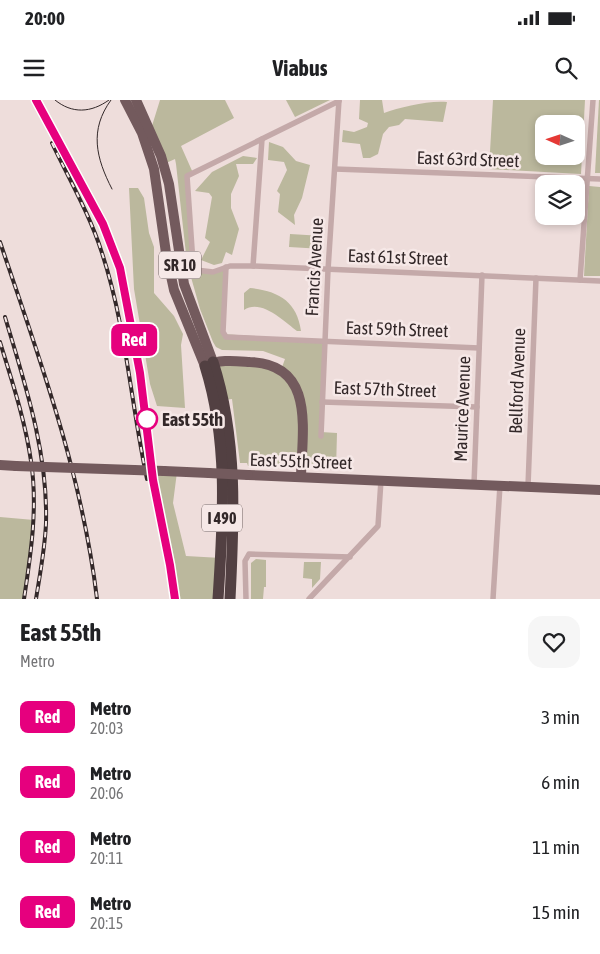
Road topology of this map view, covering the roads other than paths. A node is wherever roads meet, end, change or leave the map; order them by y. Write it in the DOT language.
graph roads {
  1 [pos="125,100"];
  2 [pos="339,100"];
  3 [pos="593,100"];
  4 [pos="138,109"];
  5 [pos="262,139"];
  6 [pos="335,169"];
  7 [pos="587,178"];
  8 [pos="600,179"];
  9 [pos="254,266"];
  10 [pos="226,267"];
  11 [pos="328,270"];
  12 [pos="482,275"];
  13 [pos="536,278"];
  14 [pos="580,280"];
  15 [pos="600,281"];
  16 [pos="325,342"];
  17 [pos="479,348"];
  18 [pos="209,364"];
  19 [pos="322,402"];
  20 [pos="477,407"];
  21 [pos="321,436"];
  22 [pos="0,465"];
  23 [pos="301,477"];
  24 [pos="382,480"];
  25 [pos="474,484"];
  26 [pos="500,485"];
  27 [pos="528,486"];
  28 [pos="600,490"];
  29 [pos="350,557"];
  30 [pos="218,599"];
  31 [pos="230,599"];
  32 [pos="246,599"];
  33 [pos="309,599"];
  34 [pos="493,599"];
  1 -- 4 [label="main road, SR 10"];
  2 -- 5 [label="street"];
  2 -- 6 [label="street, Francis Avenue"];
  3 -- 7 [label="street"];
  4 -- 18 [label="main road, SR 10"];
  5 -- 9 [label="street"];
  5 -- 10 [label="street, East 61st Street"];
  6 -- 7 [label="street, East 63rd Street"];
  6 -- 11 [label="street, Francis Avenue"];
  7 -- 8 [label="street, East 63rd Street"];
  7 -- 14 [label="street"];
  9 -- 10 [label="street, East 61st Street"];
  9 -- 11 [label="street, East 61st Street"];
  10 -- 16 [label="street, East 59th Street"];
  11 -- 12 [label="street, East 61st Street"];
  11 -- 16 [label="street, Francis Avenue"];
  12 -- 13 [label="street, East 61st Street"];
  12 -- 17 [label="street, Maurice Avenue"];
  13 -- 14 [label="street, East 61st Street"];
  13 -- 27 [label="street, Bellford Avenue"];
  14 -- 15 [label="street, East 61st Street"];
  16 -- 17 [label="street, East 59th Street"];
  16 -- 19 [label="street, Francis Avenue"];
  17 -- 20 [label="street, Maurice Avenue"];
  18 -- 23 [label="main road"];
  18 -- 30 [label="highway, I 490"];
  18 -- 31 [label="highway, I 490"];
  19 -- 20 [label="street, East 57th Street"];
  19 -- 21 [label="street, Francis Avenue"];
  20 -- 25 [label="street, Maurice Avenue"];
  22 -- 23 [label="main road, East 55th Street, bridge"];
  23 -- 24 [label="main road, East 55th Street"];
  24 -- 25 [label="main road, East 55th Street"];
  24 -- 29 [label="street"];
  25 -- 26 [label="main road, East 55th Street"];
  26 -- 27 [label="main road, East 55th Street"];
  26 -- 34 [label="street"];
  27 -- 28 [label="main road, East 55th Street"];
  29 -- 32 [label="street"];
  29 -- 33 [label="street"];
}
